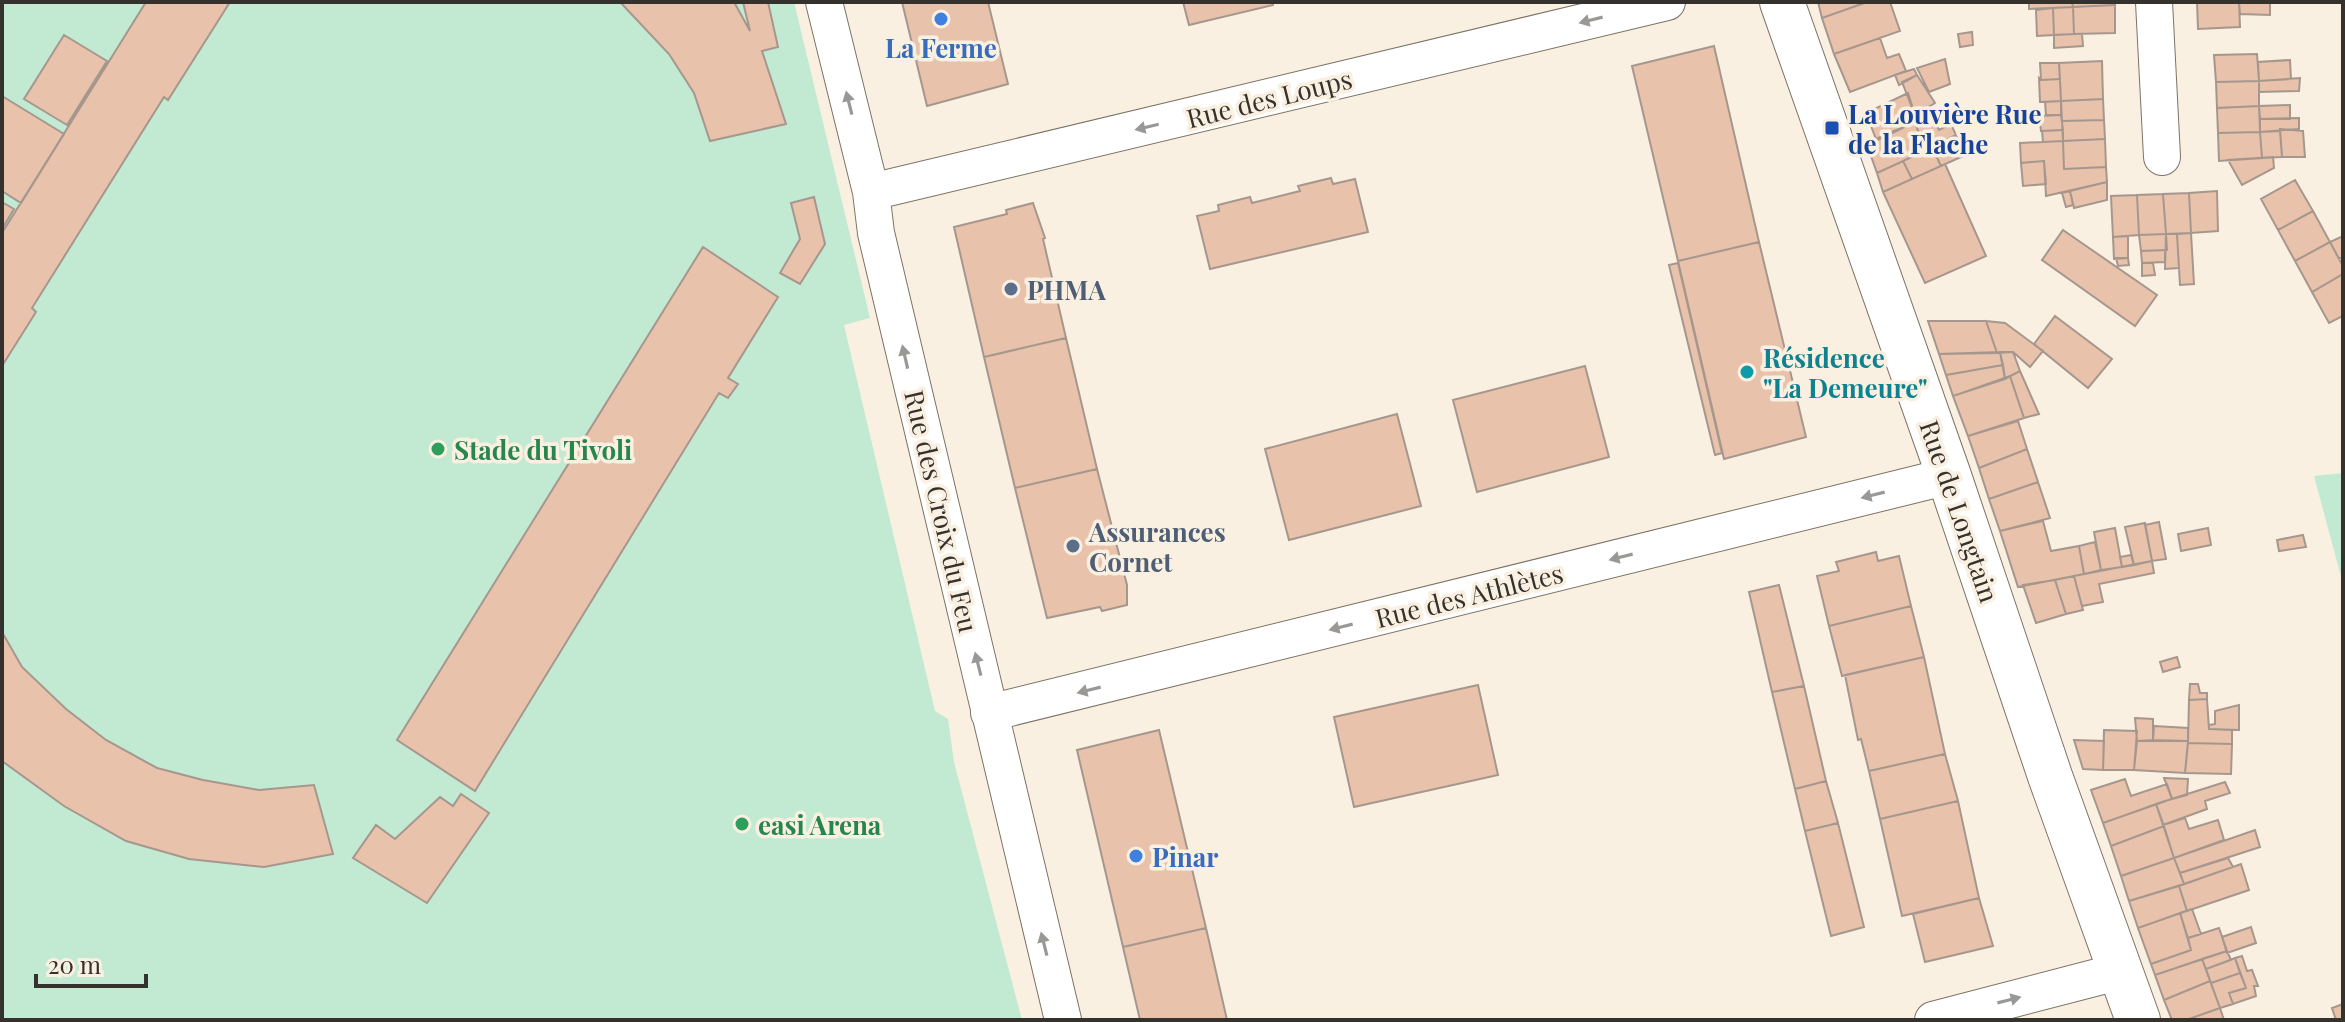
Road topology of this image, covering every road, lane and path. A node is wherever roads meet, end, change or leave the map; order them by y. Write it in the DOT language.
graph roads {
  1 [pos="824,2"];
  2 [pos="1667,2"];
  3 [pos="1782,2"];
  4 [pos="2154,2"];
  5 [pos="2162,157"];
  6 [pos="871,192"];
  7 [pos="1949,476"];
  8 [pos="989,713"];
  9 [pos="2121,971"];
  10 [pos="1063,1020"];
  11 [pos="1933,1020"];
  12 [pos="2138,1020"];
  6 -- 1 [label="street, Rue des Croix du Feu, one-way"];
  2 -- 6 [label="street, Rue des Loups, one-way"];
  3 -- 7 [label="street, Rue de Longtain"];
  4 -- 5 [label="street"];
  8 -- 6 [label="street, Rue des Croix du Feu, one-way"];
  7 -- 8 [label="street, Rue des Athlètes, one-way"];
  7 -- 9 [label="street, Rue de Longtain"];
  10 -- 8 [label="street, Rue des Croix du Feu, one-way"];
  11 -- 9 [label="street, one-way"];
  9 -- 12 [label="street, Rue de Longtain"];
}
